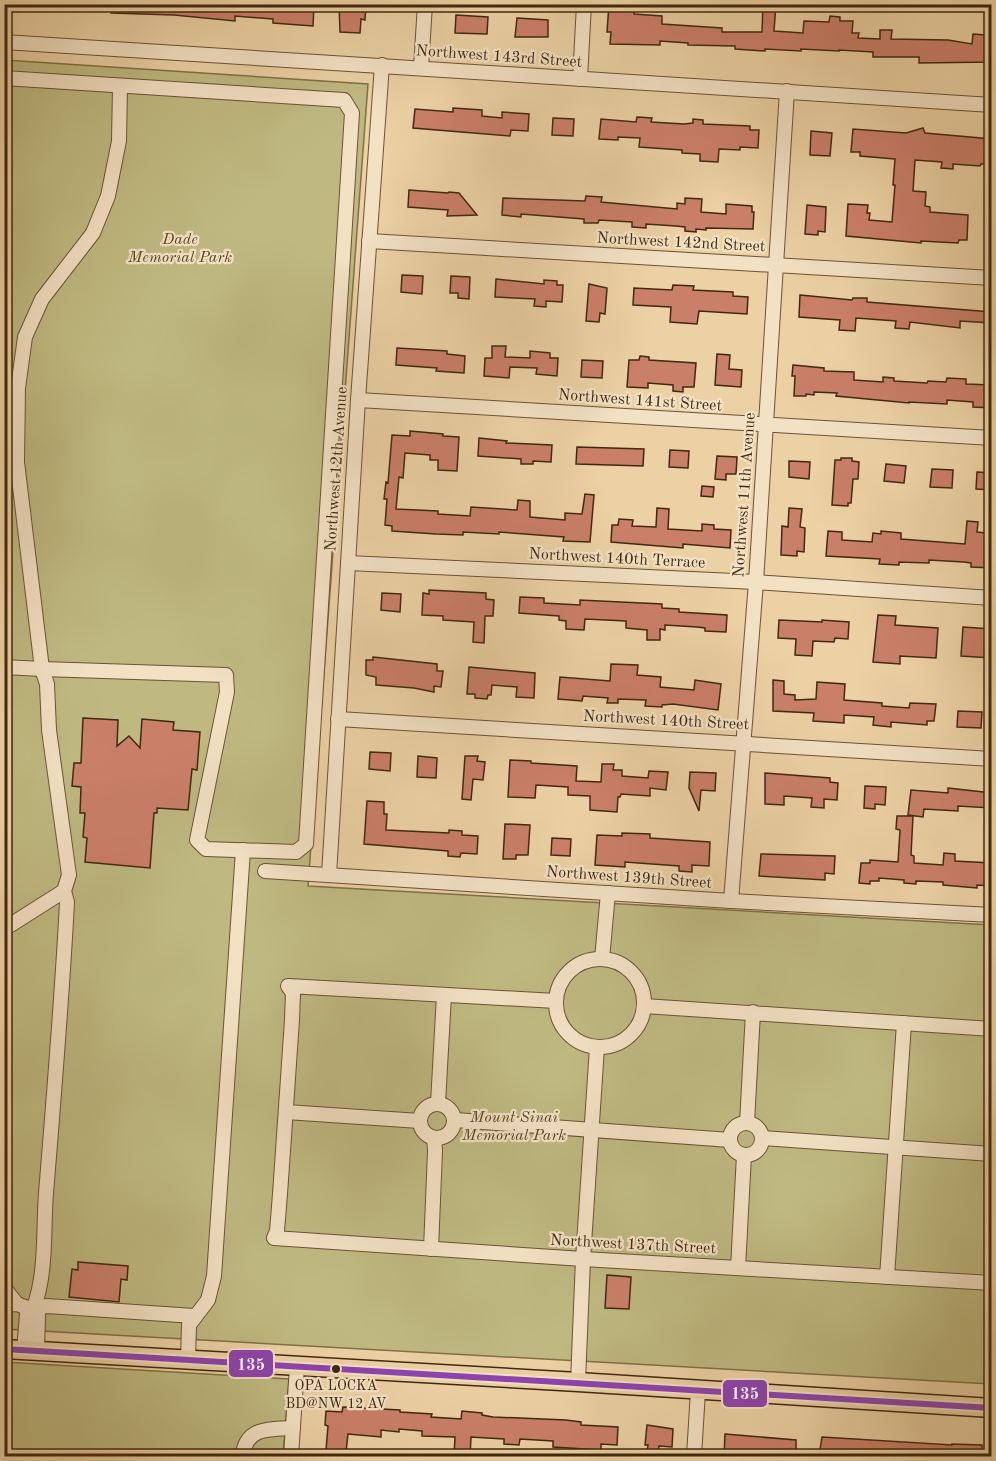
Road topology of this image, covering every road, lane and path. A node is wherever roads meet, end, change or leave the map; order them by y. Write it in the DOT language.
graph roads {
  1 [pos="426,4"];
  2 [pos="584,4"];
  3 [pos="4,42"];
  4 [pos="382,65"];
  5 [pos="421,68"];
  6 [pos="4,78"];
  7 [pos="580,78"];
  8 [pos="120,86"];
  9 [pos="787,91"];
  10 [pos="992,105"];
  11 [pos="369,241"];
  12 [pos="776,265"];
  13 [pos="992,278"];
  14 [pos="358,400"];
  15 [pos="766,425"];
  16 [pos="992,438"];
  17 [pos="4,450"];
  18 [pos="17,462"];
  19 [pos="348,563"];
  20 [pos="756,582"];
  21 [pos="992,598"];
  22 [pos="4,667"];
  23 [pos="42,669"];
  24 [pos="338,719"];
  25 [pos="744,742"];
  26 [pos="992,759"];
  27 [pos="243,850"];
  28 [pos="265,871"];
  29 [pos="329,875"];
  30 [pos="63,891"];
  31 [pos="608,893"];
  32 [pos="731,901"];
  33 [pos="992,915"];
  34 [pos="4,929"];
  35 [pos="602,959"];
  36 [pos="444,995"];
  37 [pos="556,1001"];
  38 [pos="644,1006"];
  39 [pos="753,1012"];
  40 [pos="904,1023"];
  41 [pos="992,1029"];
  42 [pos="597,1047"];
  43 [pos="438,1103"];
  44 [pos="286,1112"];
  45 [pos="455,1120"];
  46 [pos="420,1121"];
  47 [pos="747,1123"];
  48 [pos="591,1130"];
  49 [pos="434,1138"];
  50 [pos="762,1138"];
  51 [pos="729,1140"];
  52 [pos="896,1148"];
  53 [pos="992,1154"];
  54 [pos="744,1155"];
  55 [pos="431,1249"];
  56 [pos="583,1259"];
  57 [pos="738,1268"];
  58 [pos="887,1277"];
  59 [pos="992,1283"];
  60 [pos="4,1288"];
  61 [pos="11,1304"];
  62 [pos="33,1310"];
  63 [pos="194,1316"];
  64 [pos="4,1349"];
  65 [pos="30,1351"];
  66 [pos="188,1360"];
  67 [pos="297,1367"];
  68 [pos="578,1382"];
  69 [pos="698,1391"];
  70 [pos="992,1408"];
  71 [pos="293,1428"];
  72 [pos="243,1456"];
  73 [pos="291,1456"];
  74 [pos="694,1456"];
  1 -- 5 [label="street"];
  2 -- 7 [label="street"];
  3 -- 4 [label="street, Northwest 143rd Street"];
  4 -- 5 [label="street, Northwest 143rd Street"];
  4 -- 11 [label="street, Northwest 12th Avenue"];
  5 -- 7 [label="street, Northwest 143rd Street"];
  6 -- 8 [label="street"];
  7 -- 9 [label="street, Northwest 143rd Street"];
  8 -- 18 [label="street"];
  8 -- 27 [label="street"];
  9 -- 10 [label="street, Northwest 143rd Street"];
  9 -- 12 [label="street, Northwest 11th Avenue"];
  11 -- 12 [label="street, Northwest 142nd Street"];
  11 -- 14 [label="street, Northwest 12th Avenue"];
  12 -- 13 [label="street, Northwest 142nd Street"];
  12 -- 15 [label="street, Northwest 11th Avenue"];
  14 -- 15 [label="street, Northwest 141st Street"];
  14 -- 19 [label="street, Northwest 12th Avenue"];
  15 -- 16 [label="street, Northwest 141st Street"];
  15 -- 20 [label="street, Northwest 11th Avenue"];
  17 -- 18 [label="street"];
  18 -- 23 [label="street"];
  19 -- 20 [label="street, Northwest 140th Terrace"];
  19 -- 24 [label="street, Northwest 12th Avenue"];
  20 -- 21 [label="street, Northwest 140th Terrace"];
  20 -- 25 [label="street, Northwest 11th Avenue"];
  22 -- 23 [label="street"];
  23 -- 27 [label="street"];
  23 -- 30 [label="street"];
  24 -- 25 [label="street, Northwest 140th Street"];
  24 -- 29 [label="street, Northwest 12th Avenue"];
  25 -- 26 [label="street, Northwest 140th Street"];
  25 -- 32 [label="street, Northwest 11th Avenue"];
  27 -- 63 [label="street"];
  28 -- 29 [label="street, Northwest 139th Street"];
  29 -- 31 [label="street, Northwest 139th Street"];
  30 -- 34 [label="street"];
  30 -- 62 [label="street"];
  31 -- 32 [label="street, Northwest 139th Street"];
  31 -- 35 [label="street"];
  32 -- 33 [label="street, Northwest 139th Street"];
  35 -- 37 [label="street"];
  35 -- 38 [label="street"];
  36 -- 37 [label="street"];
  36 -- 43 [label="street"];
  36 -- 44 [label="street"];
  37 -- 42 [label="street"];
  38 -- 39 [label="street"];
  38 -- 42 [label="street"];
  39 -- 40 [label="street"];
  39 -- 47 [label="street"];
  40 -- 41 [label="street"];
  40 -- 52 [label="street"];
  42 -- 48 [label="street"];
  43 -- 45 [label="street"];
  43 -- 46 [label="street"];
  44 -- 46 [label="street"];
  44 -- 55 [label="street, Northwest 137th Street"];
  45 -- 48 [label="street"];
  45 -- 49 [label="street"];
  46 -- 49 [label="street"];
  47 -- 50 [label="street"];
  47 -- 51 [label="street"];
  48 -- 51 [label="street"];
  48 -- 56 [label="street"];
  49 -- 55 [label="street"];
  50 -- 52 [label="street"];
  50 -- 54 [label="street"];
  51 -- 54 [label="street"];
  52 -- 53 [label="street"];
  52 -- 58 [label="street"];
  54 -- 57 [label="street"];
  55 -- 56 [label="street, Northwest 137th Street"];
  56 -- 57 [label="street, Northwest 137th Street"];
  56 -- 68 [label="street"];
  57 -- 58 [label="street, Northwest 137th Street"];
  58 -- 59 [label="street, Northwest 137th Street"];
  60 -- 61 [label="street"];
  61 -- 62 [label="street"];
  62 -- 63 [label="street"];
  62 -- 65 [label="street"];
  63 -- 66 [label="street"];
  64 -- 65 [label="main road"];
  65 -- 66 [label="main road"];
  66 -- 67 [label="main road"];
  67 -- 68 [label="main road"];
  67 -- 71 [label="street"];
  68 -- 69 [label="main road"];
  69 -- 70 [label="main road"];
  69 -- 74 [label="street"];
  71 -- 72 [label="street"];
  71 -- 73 [label="street"];
}
